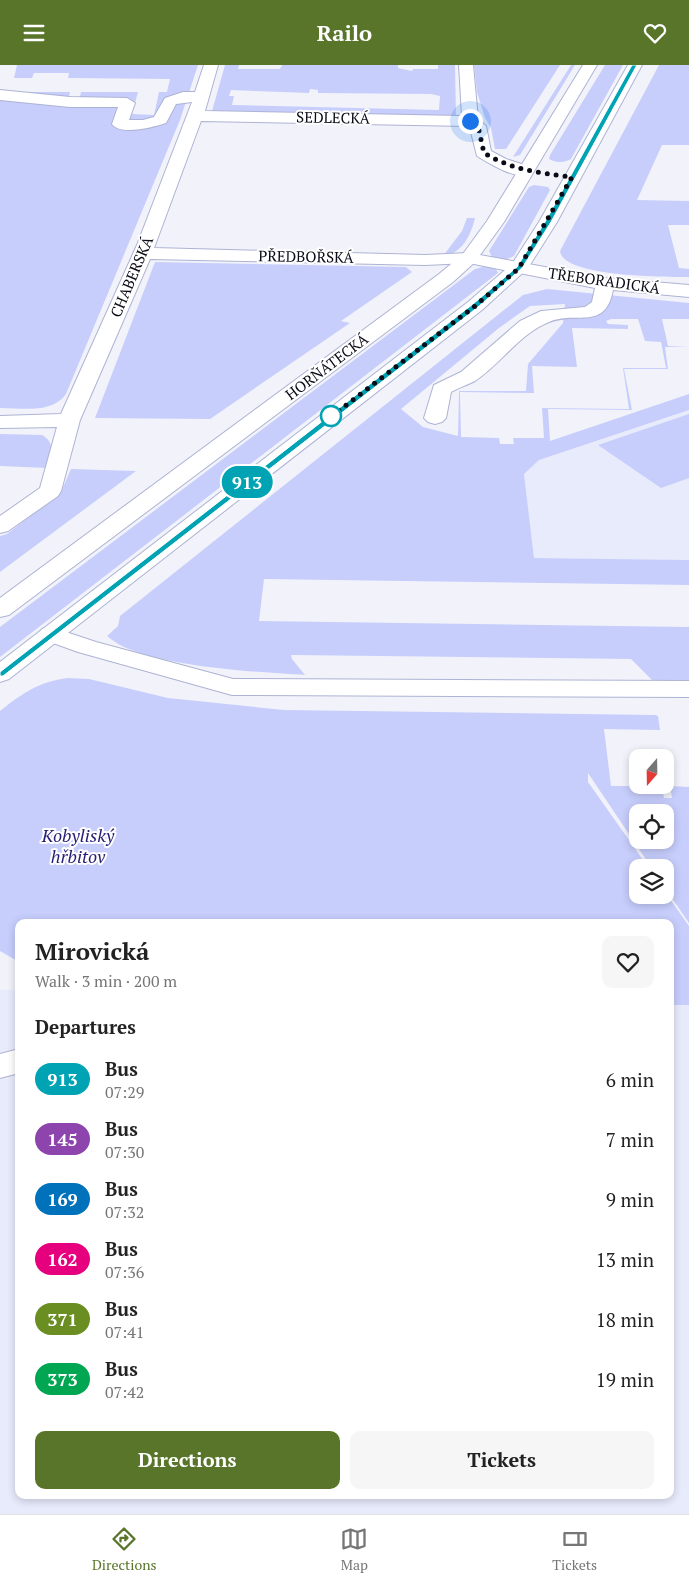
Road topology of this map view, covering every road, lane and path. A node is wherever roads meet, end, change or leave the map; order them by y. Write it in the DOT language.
graph roads {
  1 [pos="211,65"];
  2 [pos="466,65"];
  3 [pos="590,65"];
  4 [pos="634,65"];
  5 [pos="0,95"];
  6 [pos="202,97"];
  7 [pos="196,116"];
  8 [pos="470,121"];
  9 [pos="525,171"];
  10 [pos="572,177"];
  11 [pos="144,253"];
  12 [pos="469,258"];
  13 [pos="519,268"];
  14 [pos="605,284"];
  15 [pos="689,291"];
  16 [pos="435,418"];
  17 [pos="69,420"];
  18 [pos="0,422"];
  19 [pos="0,526"];
  20 [pos="0,610"];
  21 [pos="51,634"];
  22 [pos="0,674"];
  23 [pos="689,689"];
  24 [pos="15,1062"];
  25 [pos="0,1066"];
  1 -- 6 [label="main road, CHABERSKÁ"];
  2 -- 8 [label="main road"];
  3 -- 9 [label="main road, HORŇÁTECKÁ"];
  4 -- 10 [label="main road"];
  5 -- 6 [label="main road"];
  6 -- 7 [label="main road, CHABERSKÁ"];
  7 -- 8 [label="main road, SEDLECKÁ"];
  7 -- 11 [label="main road, CHABERSKÁ"];
  8 -- 9 [label="main road"];
  9 -- 10 [label="main road"];
  9 -- 12 [label="main road, HORŇÁTECKÁ"];
  10 -- 13 [label="main road"];
  11 -- 12 [label="main road, PŘEDBOŘSKÁ"];
  11 -- 17 [label="main road, CHABERSKÁ"];
  12 -- 13 [label="main road, PŘEDBOŘSKÁ"];
  12 -- 20 [label="main road, HORŇÁTECKÁ"];
  13 -- 14 [label="main road, TŘEBORADICKÁ"];
  13 -- 21 [label="main road"];
  14 -- 15 [label="main road, TŘEBORADICKÁ"];
  14 -- 16 [label="main road"];
  17 -- 18 [label="main road"];
  17 -- 19 [label="main road, CHABERSKÁ"];
  21 -- 22 [label="main road"];
  21 -- 23 [label="main road"];
  24 -- 25 [label="main road"];
}
